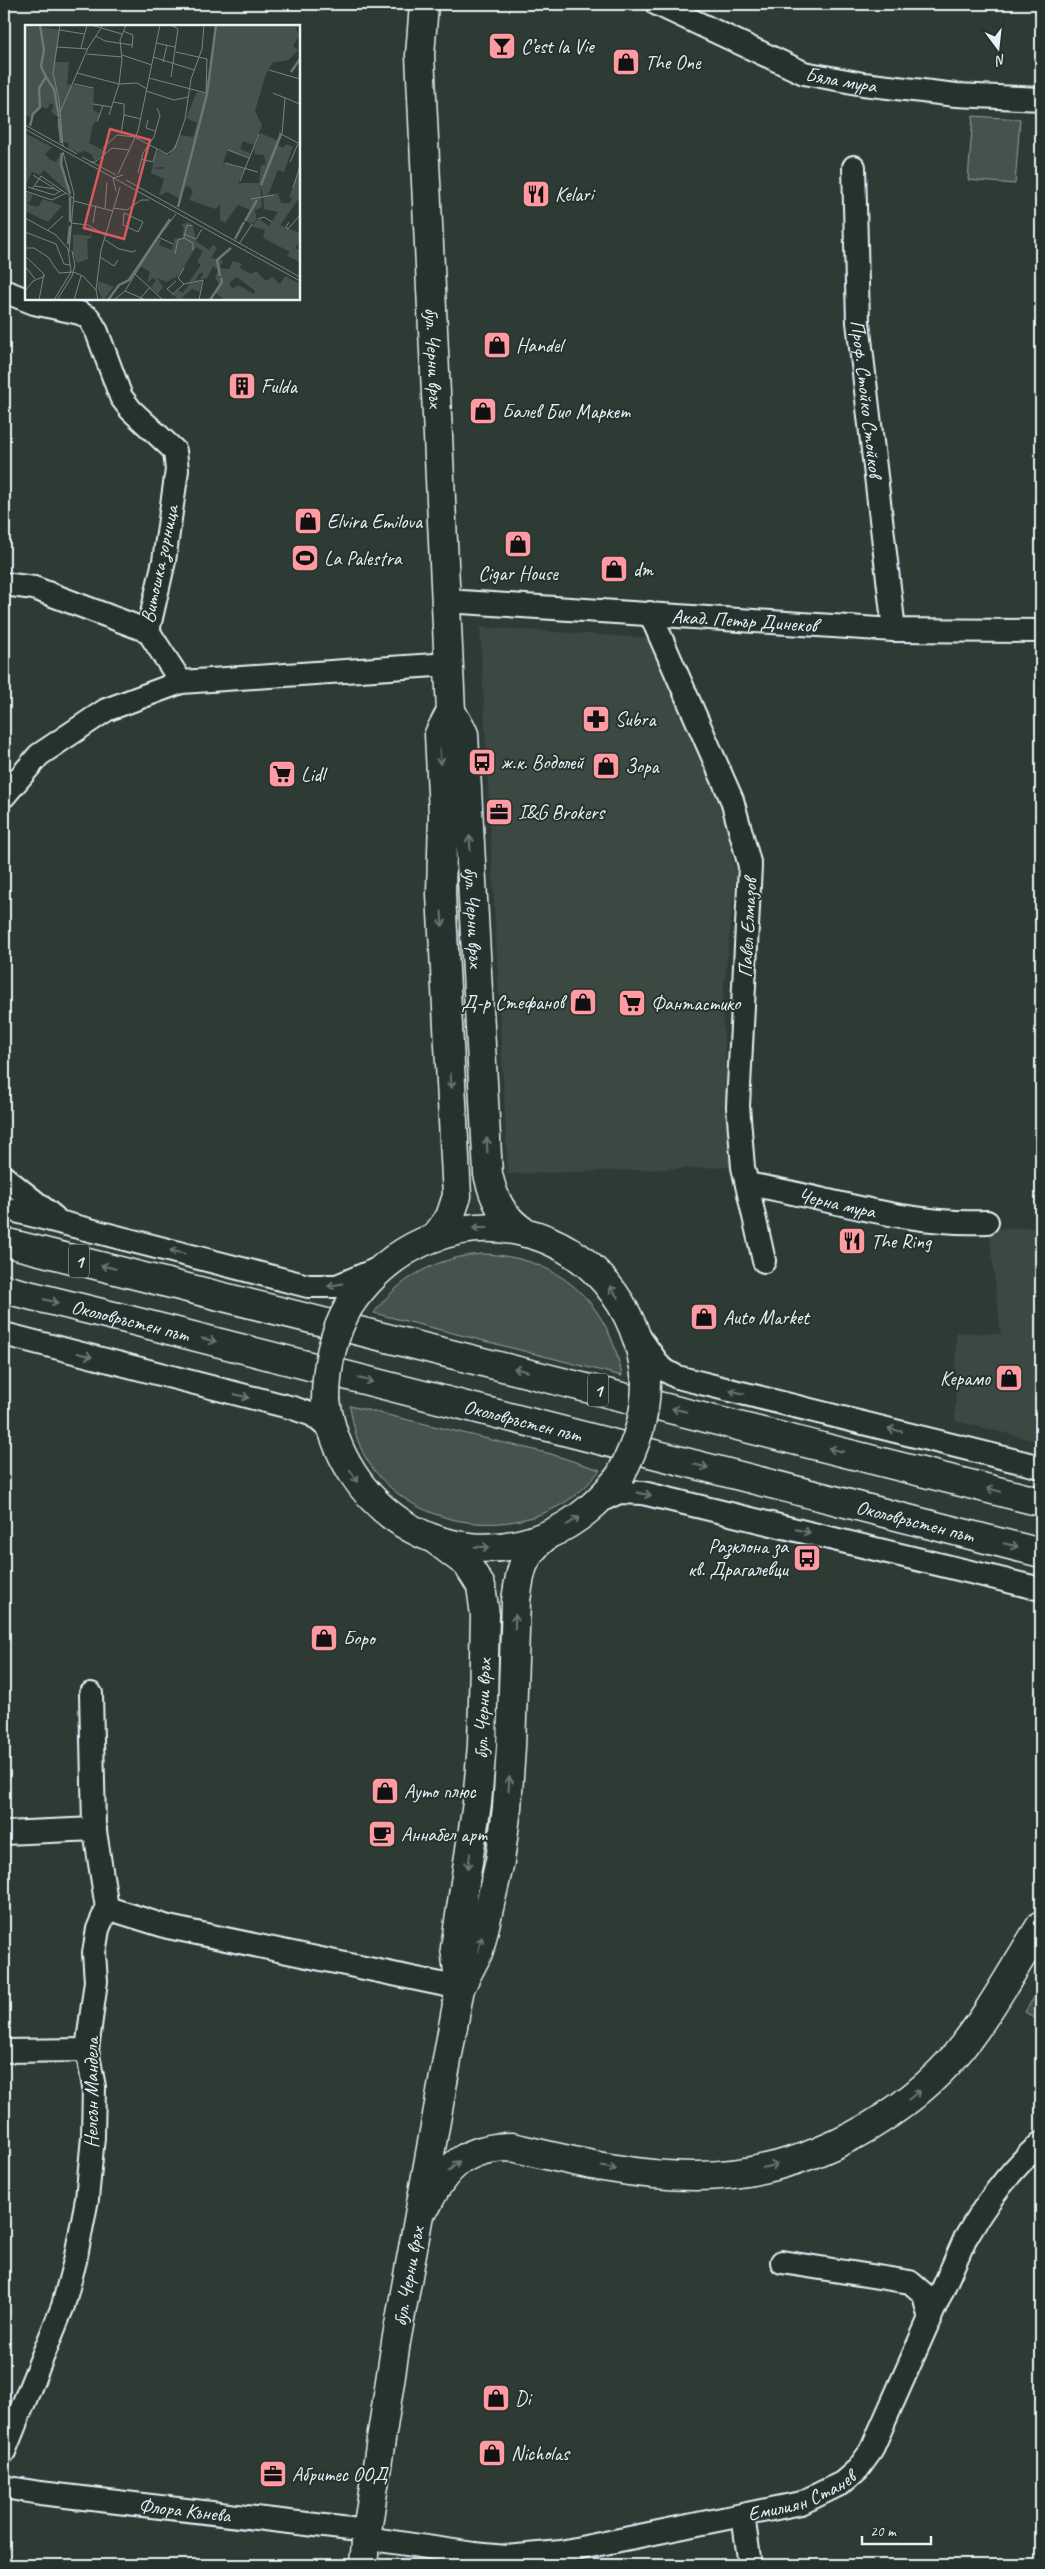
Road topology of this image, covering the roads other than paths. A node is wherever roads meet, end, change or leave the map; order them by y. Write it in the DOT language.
graph roads {
  1 [pos="424,4"];
  2 [pos="657,4"];
  3 [pos="1041,99"];
  4 [pos="854,167"];
  5 [pos="4,292"];
  6 [pos="25,300"];
  7 [pos="26,300"];
  8 [pos="4,584"];
  9 [pos="446,601"];
  10 [pos="650,613"];
  11 [pos="894,630"];
  12 [pos="148,631"];
  13 [pos="1040,634"];
  14 [pos="450,664"];
  15 [pos="180,682"];
  16 [pos="451,711"];
  17 [pos="4,796"];
  18 [pos="4,1177"];
  19 [pos="747,1184"];
  20 [pos="4,1208"];
  21 [pos="987,1222"];
  22 [pos="63,1223"];
  23 [pos="526,1233"];
  24 [pos="435,1237"];
  25 [pos="4,1242"];
  26 [pos="764,1261"];
  27 [pos="380,1268"];
  28 [pos="4,1290"];
  29 [pos="4,1334"];
  30 [pos="638,1335"];
  31 [pos="333,1432"];
  32 [pos="1041,1467"];
  33 [pos="598,1502"];
  34 [pos="1041,1502"];
  35 [pos="546,1536"];
  36 [pos="434,1539"];
  37 [pos="1041,1553"];
  38 [pos="1041,1589"];
  39 [pos="91,1694"];
  40 [pos="95,1829"];
  41 [pos="4,1833"];
  42 [pos="107,1908"];
  43 [pos="1041,1925"];
  44 [pos="460,1988"];
  45 [pos="87,2050"];
  46 [pos="4,2051"];
  47 [pos="1041,2142"];
  48 [pos="419,2222"];
  49 [pos="782,2262"];
  50 [pos="930,2320"];
  51 [pos="4,2452"];
  52 [pos="4,2487"];
  53 [pos="743,2515"];
  54 [pos="366,2535"];
  55 [pos="364,2565"];
  56 [pos="750,2565"];
  1 -- 9 [label="main road, бул. Черни връх"];
  2 -- 3 [label="street, Бяла мура"];
  4 -- 11 [label="street, Проф. Стойко Стойков"];
  5 -- 6 [label="street, Витошка зорница"];
  7 -- 12 [label="street, Витошка зорница"];
  8 -- 12 [label="street, Витошка зорница"];
  9 -- 10 [label="street, Акад. Петър Динеков"];
  9 -- 14 [label="main road, бул. Черни връх"];
  10 -- 11 [label="street, Акад. Петър Динеков"];
  10 -- 19 [label="street, Павел Елмазов"];
  11 -- 13 [label="street, Акад. Петър Динеков"];
  12 -- 15 [label="street"];
  14 -- 15 [label="street"];
  14 -- 16 [label="main road, бул. Черни връх"];
  15 -- 17 [label="street"];
  23 -- 16 [label="main road, бул. Черни връх, one-way"];
  16 -- 24 [label="main road, бул. Черни връх, one-way"];
  18 -- 22 [label="street"];
  19 -- 21 [label="street, Черна мура"];
  19 -- 26 [label="street, Павел Елмазов"];
  20 -- 22 [label="street"];
  27 -- 22 [label="street, one-way"];
  23 -- 24 [label="main road, one-way"];
  30 -- 23 [label="main road, one-way"];
  24 -- 27 [label="main road"];
  34 -- 25 [label="main road, 1, one-way"];
  27 -- 31 [label="main road, bridge"];
  28 -- 37 [label="main road, Околовръстен път / 1, one-way"];
  29 -- 31 [label="street, one-way"];
  32 -- 30 [label="street, one-way"];
  30 -- 33 [label="main road, bridge"];
  31 -- 36 [label="main road, one-way"];
  35 -- 33 [label="main road, one-way"];
  33 -- 38 [label="street, Околовръстен път, one-way"];
  36 -- 35 [label="main road, one-way"];
  44 -- 35 [label="main road, бул. Черни връх, one-way"];
  36 -- 44 [label="main road, бул. Черни връх, one-way"];
  39 -- 40 [label="street, Нелсън Мандела"];
  40 -- 41 [label="street"];
  40 -- 42 [label="street, Нелсън Мандела"];
  42 -- 44 [label="street"];
  42 -- 45 [label="street, Нелсън Мандела"];
  48 -- 43 [label="main road, one-way"];
  44 -- 48 [label="main road, бул. Черни връх"];
  45 -- 46 [label="street"];
  45 -- 51 [label="street, Нелсън Мандела"];
  47 -- 50 [label="street, Емилиян Станев"];
  48 -- 54 [label="main road, бул. Черни връх"];
  49 -- 50 [label="street"];
  50 -- 53 [label="street, Емилиян Станев"];
  52 -- 54 [label="street, Флора Кънева"];
  53 -- 54 [label="street, Емилиян Станев"];
  53 -- 56 [label="street"];
  54 -- 55 [label="main road, бул. Черни връх"];
}
